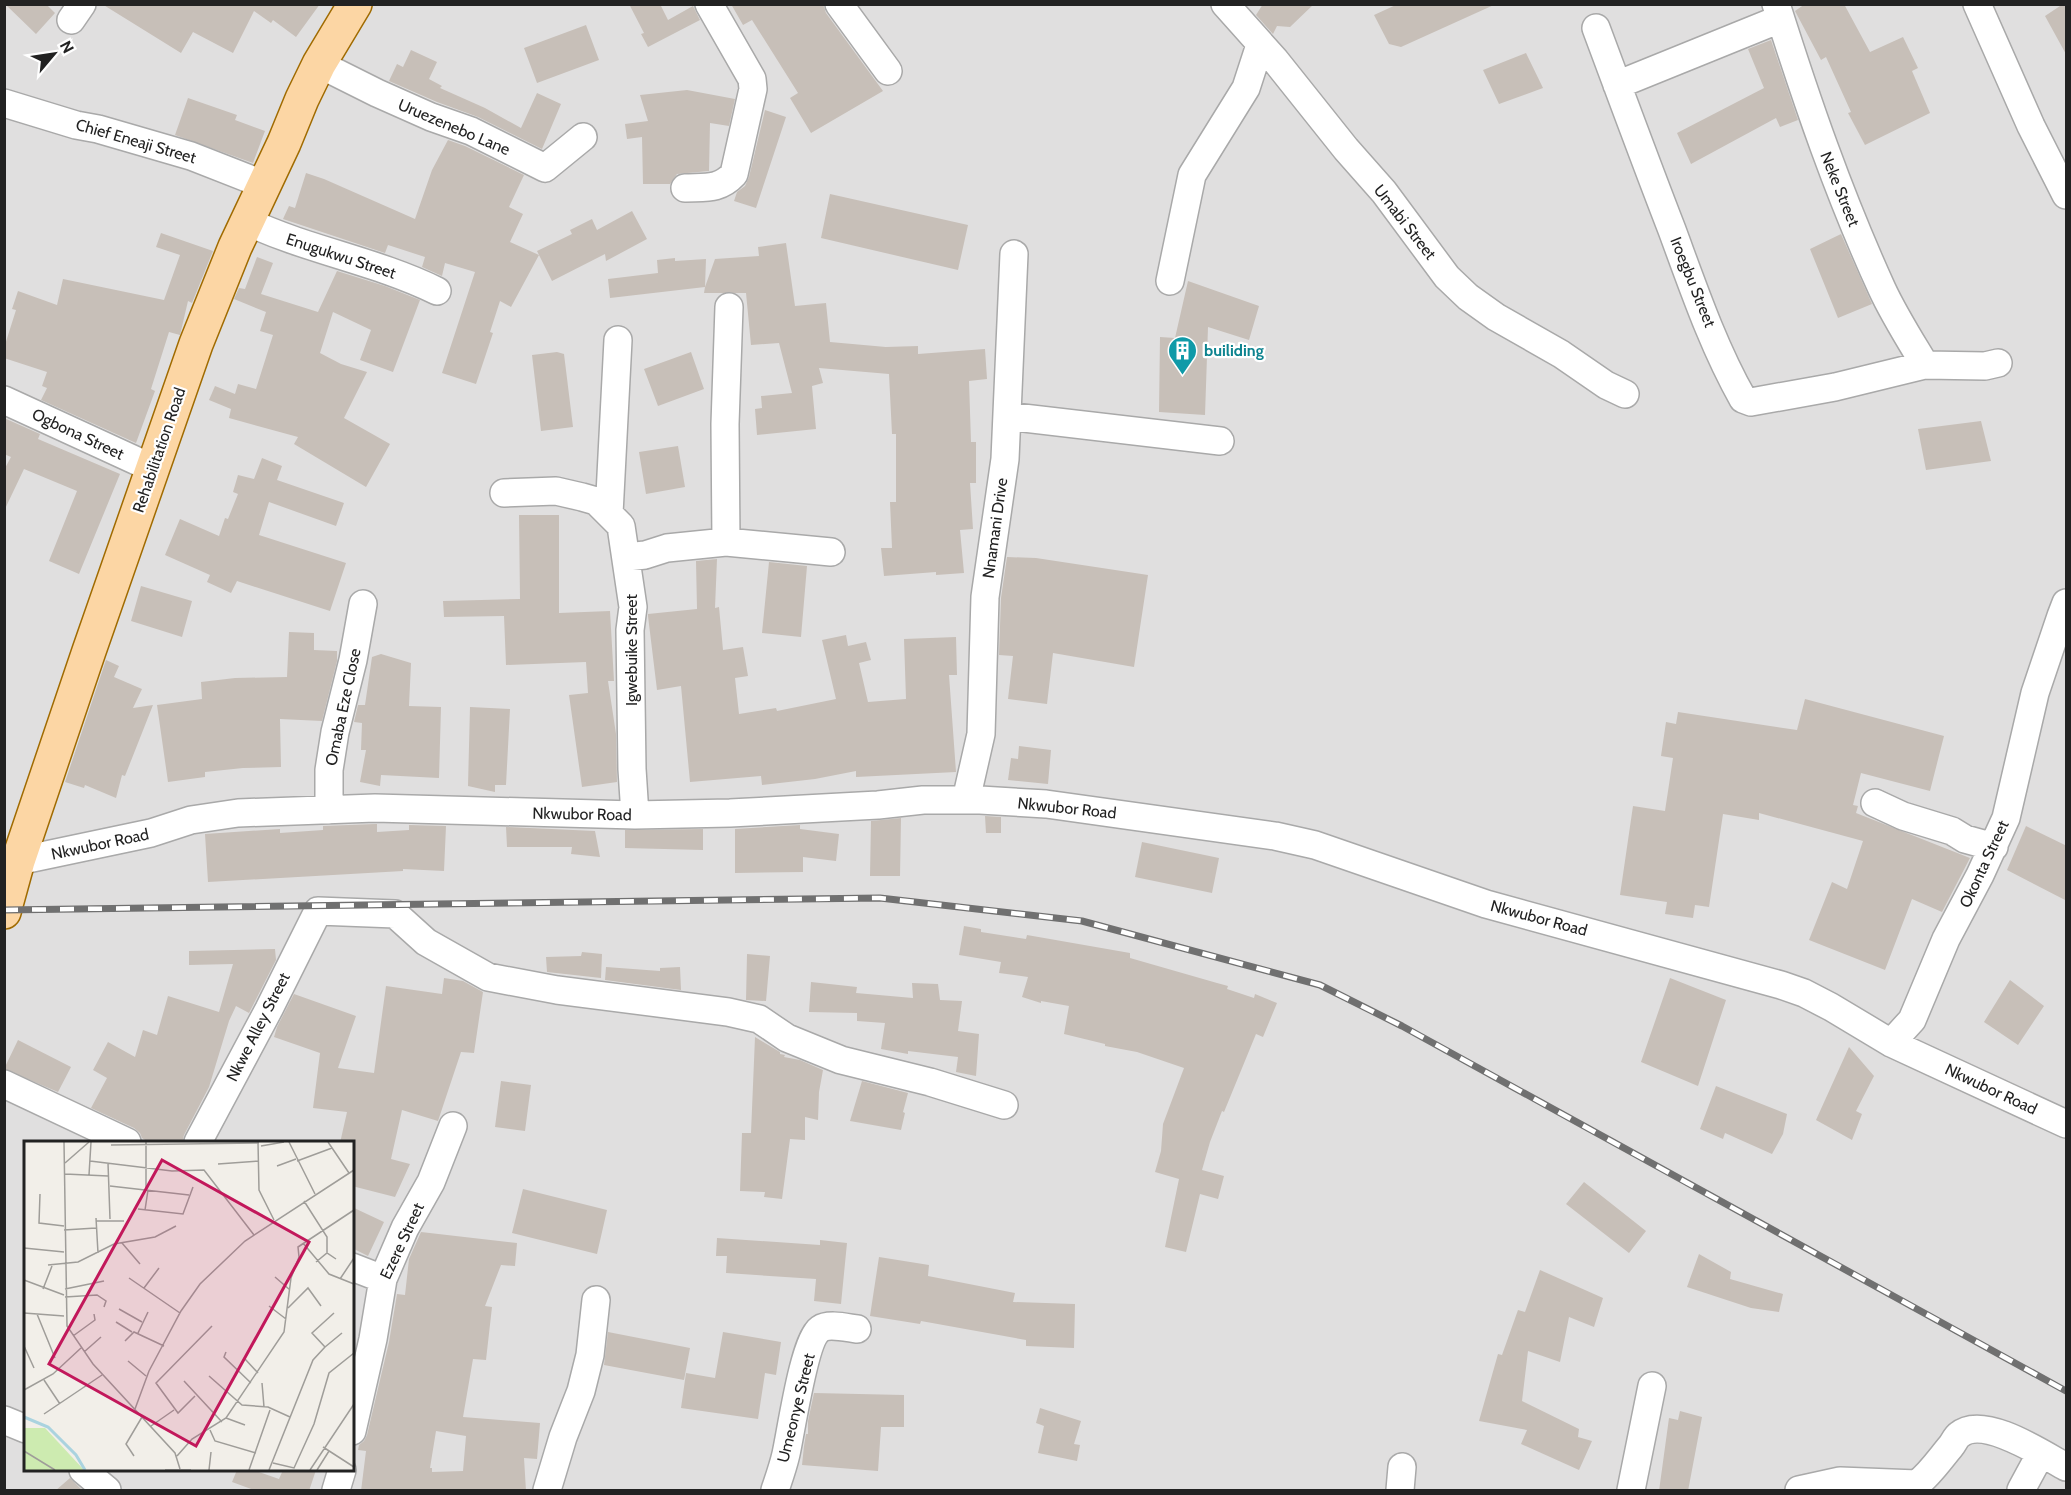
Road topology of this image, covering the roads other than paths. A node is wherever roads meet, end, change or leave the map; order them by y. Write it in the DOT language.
graph roads {
  1 [pos="356,4"];
  2 [pos="709,4"];
  3 [pos="839,4"];
  4 [pos="1225,4"];
  5 [pos="1977,4"];
  6 [pos="1777,8"];
  7 [pos="1596,27"];
  8 [pos="1260,45"];
  9 [pos="319,64"];
  10 [pos="888,71"];
  11 [pos="1617,85"];
  12 [pos="4,103"];
  13 [pos="583,137"];
  14 [pos="265,185"];
  15 [pos="685,188"];
  16 [pos="2067,195"];
  17 [pos="246,221"];
  18 [pos="1014,254"];
  19 [pos="1170,280"];
  20 [pos="436,291"];
  21 [pos="729,307"];
  22 [pos="618,340"];
  23 [pos="1998,363"];
  24 [pos="1925,365"];
  25 [pos="1625,394"];
  26 [pos="4,399"];
  27 [pos="1007,416"];
  28 [pos="1220,441"];
  29 [pos="152,468"];
  30 [pos="504,493"];
  31 [pos="609,514"];
  32 [pos="726,542"];
  33 [pos="831,552"];
  34 [pos="627,557"];
  35 [pos="2067,603"];
  36 [pos="363,604"];
  37 [pos="966,800"];
  38 [pos="1875,802"];
  39 [pos="329,810"];
  40 [pos="635,815"];
  41 [pos="1994,847"];
  42 [pos="18,861"];
  43 [pos="4,912"];
  44 [pos="1891,1043"];
  45 [pos="4,1084"];
  46 [pos="1004,1105"];
  47 [pos="2067,1124"];
  48 [pos="453,1126"];
  49 [pos="123,1141"];
  50 [pos="199,1141"];
  51 [pos="354,1269"];
  52 [pos="383,1279"];
  53 [pos="596,1300"];
  54 [pos="858,1329"];
  55 [pos="1652,1386"];
  56 [pos="4,1420"];
  57 [pos="354,1422"];
  58 [pos="24,1428"];
  59 [pos="2041,1453"];
  60 [pos="2067,1467"];
  61 [pos="84,1471"];
  62 [pos="342,1471"];
  63 [pos="107,1491"];
  64 [pos="336,1491"];
  65 [pos="548,1491"];
  66 [pos="775,1491"];
  67 [pos="1631,1491"];
  68 [pos="1799,1491"];
  69 [pos="2021,1491"];
  1 -- 9 [label="main road, Rehabilitation Road"];
  2 -- 15 [label="street"];
  3 -- 10 [label="street"];
  4 -- 8 [label="street, Umabi Street"];
  5 -- 16 [label="street"];
  6 -- 11 [label="street"];
  6 -- 24 [label="street, Neke Street"];
  7 -- 11 [label="street"];
  8 -- 19 [label="street"];
  8 -- 25 [label="street, Umabi Street"];
  9 -- 13 [label="street, Uruezenebo Lane"];
  9 -- 14 [label="main road, Rehabilitation Road"];
  11 -- 24 [label="street, Iroegbu Street"];
  12 -- 14 [label="street, Chief Eneaji Street"];
  14 -- 17 [label="main road, Rehabilitation Road"];
  17 -- 20 [label="street, Enugukwu Street"];
  17 -- 29 [label="main road, Rehabilitation Road"];
  18 -- 27 [label="street, Nnamani Drive"];
  21 -- 32 [label="street"];
  22 -- 31 [label="street"];
  23 -- 24 [label="street, Iroegbu Street"];
  26 -- 29 [label="street, Ogbona Street"];
  27 -- 28 [label="street"];
  27 -- 37 [label="street, Nnamani Drive"];
  29 -- 42 [label="main road, Rehabilitation Road"];
  30 -- 31 [label="street, Igwebuike Street"];
  31 -- 34 [label="street, Igwebuike Street"];
  32 -- 33 [label="street"];
  32 -- 34 [label="street"];
  34 -- 40 [label="street, Igwebuike Street"];
  35 -- 41 [label="street, Okonta Street"];
  36 -- 39 [label="street, Omaba Eze Close"];
  37 -- 40 [label="street, Nkwubor Road"];
  37 -- 44 [label="street, Nkwubor Road"];
  38 -- 41 [label="street"];
  39 -- 40 [label="street, Nkwubor Road"];
  39 -- 42 [label="street, Nkwubor Road"];
  41 -- 44 [label="street, Okonta Street"];
  42 -- 43 [label="main road, Rehabilitation Road"];
  44 -- 47 [label="street, Nkwubor Road"];
  45 -- 49 [label="street"];
  46 -- 50 [label="street, Nkwe Alley Street"];
  48 -- 52 [label="street, Ezere Street"];
  51 -- 52 [label="street"];
  52 -- 57 [label="street, Ezere Street"];
  53 -- 65 [label="street"];
  54 -- 66 [label="street, Umeonye Street"];
  55 -- 67 [label="street"];
  56 -- 58 [label="street"];
  59 -- 60 [label="street"];
  59 -- 68 [label="street"];
  59 -- 69 [label="street"];
  61 -- 63 [label="street"];
  62 -- 64 [label="street"];
}
